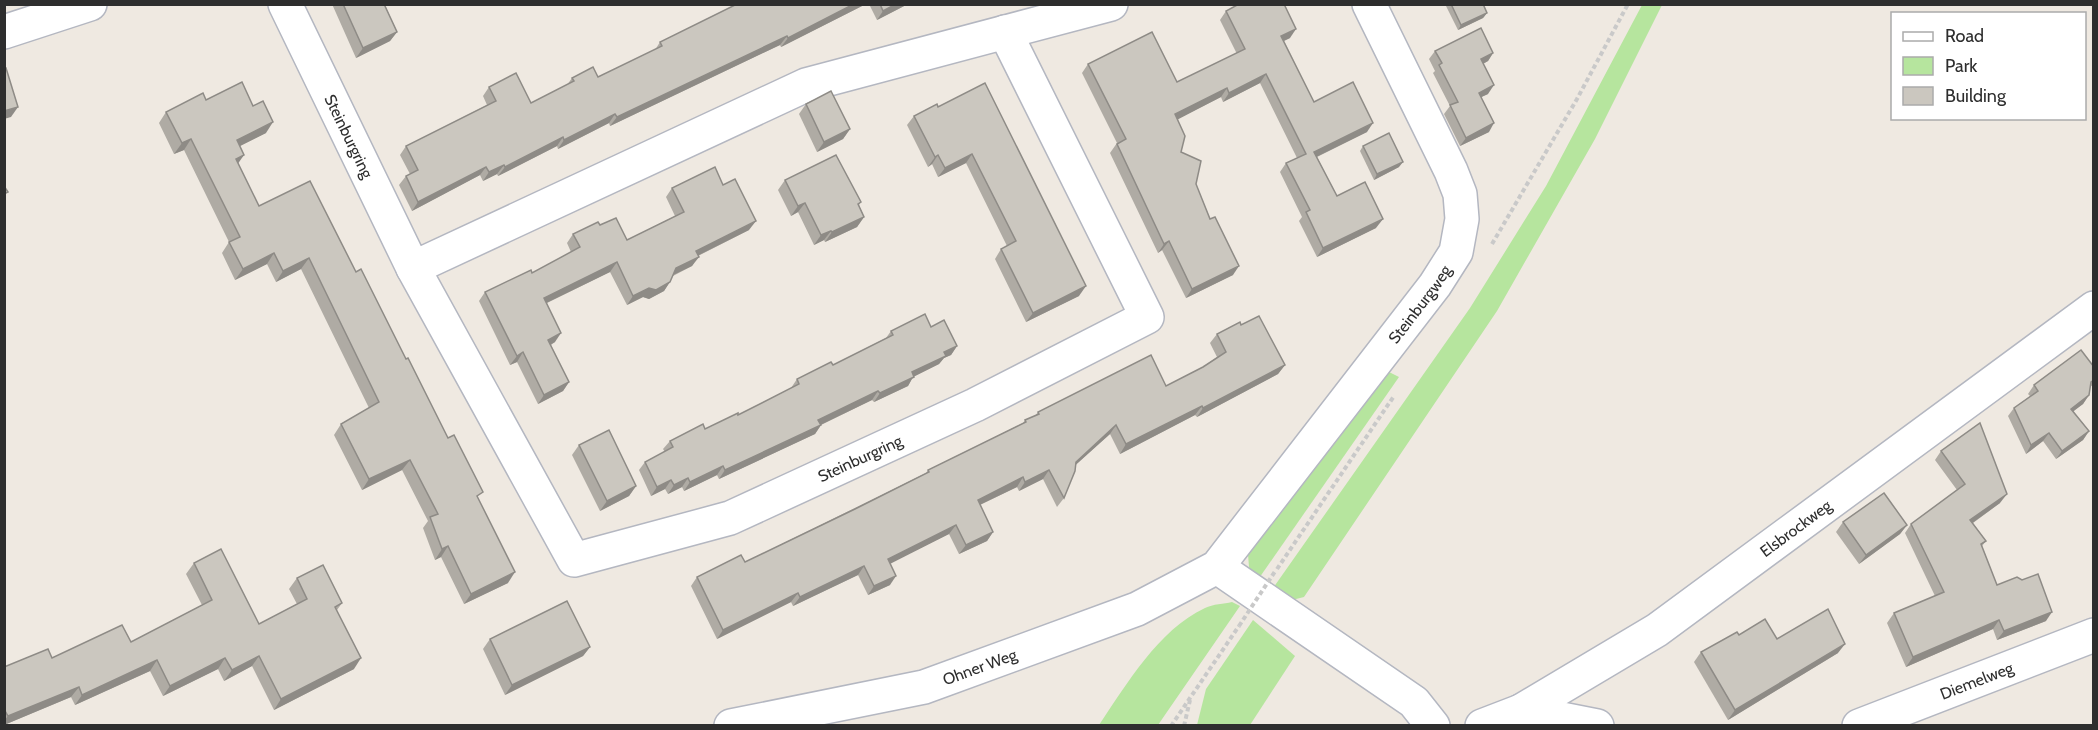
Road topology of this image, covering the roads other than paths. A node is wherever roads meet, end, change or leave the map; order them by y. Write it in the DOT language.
graph roads {
  1 [pos="90,4"];
  2 [pos="285,4"];
  3 [pos="1111,4"];
  4 [pos="1369,4"];
  5 [pos="4,32"];
  6 [pos="1005,32"];
  7 [pos="413,268"];
  8 [pos="2094,308"];
  9 [pos="1217,567"];
  10 [pos="2094,635"];
  11 [pos="1521,711"];
  12 [pos="731,726"];
  13 [pos="1433,726"];
  14 [pos="1482,726"];
  15 [pos="1597,726"];
  16 [pos="1859,726"];
  1 -- 5 [label="street"];
  2 -- 7 [label="street, Steinburgring"];
  3 -- 6 [label="street"];
  4 -- 9 [label="street, Steinburgweg"];
  6 -- 7 [label="street"];
  6 -- 7 [label="street, Steinburgring"];
  8 -- 11 [label="street, Elsbrockweg"];
  9 -- 12 [label="street, Ohner Weg"];
  9 -- 13 [label="street"];
  10 -- 16 [label="street, Diemelweg"];
  11 -- 14 [label="street, Elsbrockweg"];
  11 -- 15 [label="street"];
}
